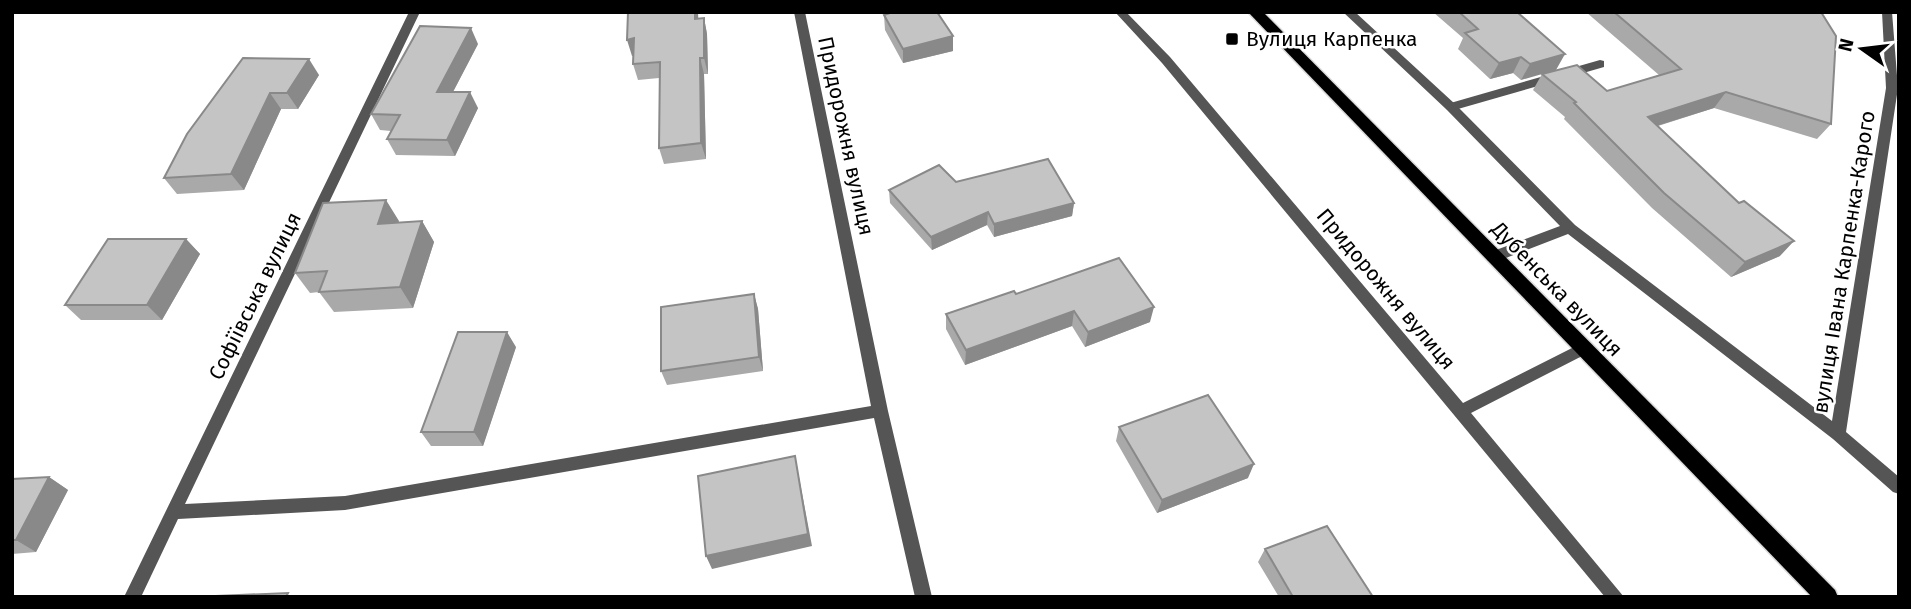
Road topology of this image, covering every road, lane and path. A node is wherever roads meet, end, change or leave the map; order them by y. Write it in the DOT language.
graph roads {
  1 [pos="415,12"];
  2 [pos="799,12"];
  3 [pos="1120,12"];
  4 [pos="1255,12"];
  5 [pos="1348,12"];
  6 [pos="1887,12"];
  7 [pos="1895,50"];
  8 [pos="1600,64"];
  9 [pos="1451,107"];
  10 [pos="1570,228"];
  11 [pos="1493,257"];
  12 [pos="1583,349"];
  13 [pos="880,411"];
  14 [pos="1461,411"];
  15 [pos="1838,434"];
  16 [pos="1899,487"];
  17 [pos="175,512"];
  18 [pos="132,597"];
  19 [pos="924,597"];
  20 [pos="1616,597"];
  21 [pos="1827,597"];
  1 -- 17 [label="street, Софіївська вулиця"];
  2 -- 13 [label="street, Придорожня вулиця"];
  3 -- 14 [label="street, Придорожня вулиця"];
  4 -- 11 [label="main road, Дубенська вулиця"];
  5 -- 9 [label="street"];
  6 -- 7 [label="street, вулиця Івана Карпенка-Карого"];
  7 -- 15 [label="street, вулиця Івана Карпенка-Карого"];
  8 -- 9 [label="street"];
  9 -- 10 [label="street"];
  10 -- 11 [label="street"];
  10 -- 15 [label="street"];
  11 -- 12 [label="main road, Дубенська вулиця"];
  12 -- 14 [label="street"];
  12 -- 21 [label="main road, Дубенська вулиця"];
  13 -- 17 [label="street"];
  13 -- 19 [label="street, Придорожня вулиця"];
  14 -- 20 [label="street, Придорожня вулиця"];
  15 -- 16 [label="street"];
  17 -- 18 [label="street, Софіївська вулиця"];
}
